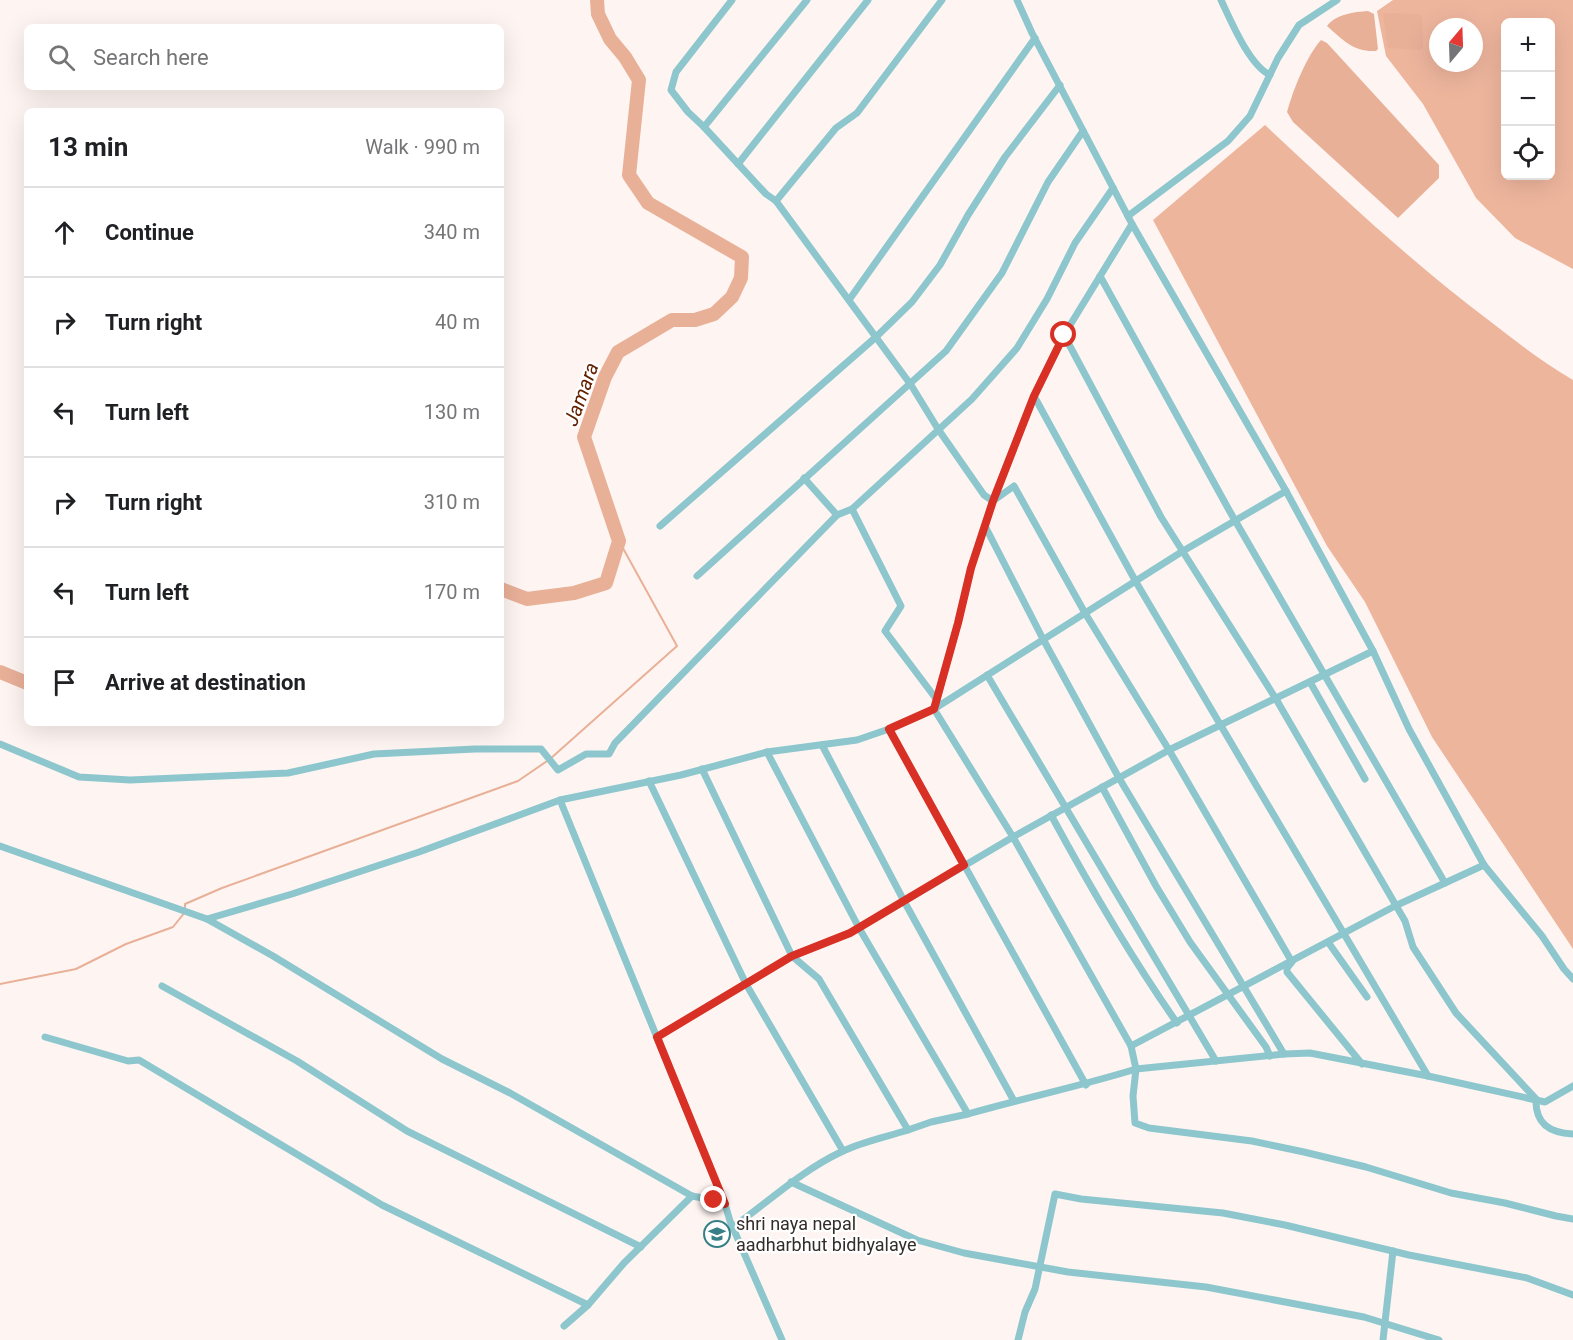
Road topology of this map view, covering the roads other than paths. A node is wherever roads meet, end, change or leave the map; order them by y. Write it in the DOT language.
graph roads {
  1 [pos="732,0"];
  2 [pos="807,0"];
  3 [pos="868,0"];
  4 [pos="942,0"];
  5 [pos="1017,0"];
  6 [pos="1221,0"];
  7 [pos="1337,0"];
  8 [pos="1035,38"];
  9 [pos="1270,75"];
  10 [pos="1060,86"];
  11 [pos="704,127"];
  12 [pos="1083,131"];
  13 [pos="738,164"];
  14 [pos="1113,188"];
  15 [pos="776,201"];
  16 [pos="1128,216"];
  17 [pos="1132,224"];
  18 [pos="1100,276"];
  19 [pos="849,300"];
  20 [pos="1064,335"];
  21 [pos="876,337"];
  22 [pos="911,385"];
  23 [pos="1034,396"];
  24 [pos="938,429"];
  25 [pos="804,478"];
  26 [pos="1286,491"];
  27 [pos="993,501"];
  28 [pos="852,509"];
  29 [pos="837,514"];
  30 [pos="1235,520"];
  31 [pos="660,526"];
  32 [pos="986,526"];
  33 [pos="1183,551"];
  34 [pos="697,576"];
  35 [pos="1137,582"];
  36 [pos="1085,613"];
  37 [pos="1042,639"];
  38 [pos="1373,651"];
  39 [pos="1325,674"];
  40 [pos="987,675"];
  41 [pos="1310,682"];
  42 [pos="1276,699"];
  43 [pos="936,700"];
  44 [pos="934,709"];
  45 [pos="1221,723"];
  46 [pos="889,729"];
  47 [pos="0,744"];
  48 [pos="822,745"];
  49 [pos="1169,750"];
  50 [pos="766,752"];
  51 [pos="702,769"];
  52 [pos="1119,778"];
  53 [pos="1365,779"];
  54 [pos="649,782"];
  55 [pos="1102,787"];
  56 [pos="560,800"];
  57 [pos="1066,807"];
  58 [pos="1051,815"];
  59 [pos="1013,837"];
  60 [pos="0,846"];
  61 [pos="964,865"];
  62 [pos="1484,865"];
  63 [pos="1445,883"];
  64 [pos="904,901"];
  65 [pos="1395,906"];
  66 [pos="207,919"];
  67 [pos="859,928"];
  68 [pos="1343,933"];
  69 [pos="1328,942"];
  70 [pos="792,956"];
  71 [pos="1292,962"];
  72 [pos="1573,979"];
  73 [pos="747,984"];
  74 [pos="162,986"];
  75 [pos="1244,986"];
  76 [pos="1228,995"];
  77 [pos="1367,997"];
  78 [pos="1191,1016"];
  79 [pos="1177,1023"];
  80 [pos="45,1037"];
  81 [pos="657,1037"];
  82 [pos="1131,1046"];
  83 [pos="1284,1054"];
  84 [pos="1270,1056"];
  85 [pos="1216,1061"];
  86 [pos="1362,1064"];
  87 [pos="1136,1070"];
  88 [pos="1428,1076"];
  89 [pos="1086,1085"];
  90 [pos="1573,1086"];
  91 [pos="1536,1099"];
  92 [pos="1014,1101"];
  93 [pos="969,1114"];
  94 [pos="908,1130"];
  95 [pos="1573,1134"];
  96 [pos="843,1151"];
  97 [pos="791,1182"];
  98 [pos="692,1196"];
  99 [pos="725,1204"];
  100 [pos="1573,1219"];
  101 [pos="733,1227"];
  102 [pos="641,1247"];
  103 [pos="1393,1251"];
  104 [pos="1039,1267"];
  105 [pos="1573,1295"];
  106 [pos="588,1305"];
  107 [pos="1385,1323"];
  108 [pos="564,1326"];
  109 [pos="783,1340"];
  110 [pos="1018,1340"];
  111 [pos="1383,1340"];
  112 [pos="1439,1340"];
  1 -- 11 [label="street"];
  2 -- 11 [label="street"];
  3 -- 13 [label="street"];
  4 -- 15 [label="street"];
  5 -- 8 [label="street"];
  6 -- 9 [label="street"];
  7 -- 9 [label="street"];
  8 -- 10 [label="street"];
  8 -- 19 [label="street"];
  9 -- 16 [label="street"];
  10 -- 12 [label="street"];
  10 -- 21 [label="street"];
  11 -- 13 [label="street"];
  12 -- 14 [label="street"];
  12 -- 22 [label="street"];
  13 -- 15 [label="street"];
  14 -- 16 [label="street"];
  14 -- 24 [label="street"];
  15 -- 19 [label="street"];
  16 -- 17 [label="street"];
  17 -- 18 [label="street"];
  17 -- 26 [label="street"];
  18 -- 20 [label="street"];
  18 -- 30 [label="street"];
  19 -- 21 [label="street"];
  20 -- 23 [label="street"];
  20 -- 33 [label="street"];
  21 -- 22 [label="street"];
  21 -- 31 [label="street"];
  22 -- 24 [label="street"];
  22 -- 25 [label="street"];
  23 -- 27 [label="street"];
  23 -- 35 [label="street"];
  24 -- 27 [label="street"];
  24 -- 28 [label="street"];
  25 -- 29 [label="street"];
  25 -- 34 [label="street"];
  26 -- 30 [label="street"];
  26 -- 38 [label="street"];
  27 -- 32 [label="street"];
  27 -- 36 [label="street"];
  28 -- 29 [label="street"];
  28 -- 43 [label="street"];
  29 -- 47 [label="street"];
  30 -- 33 [label="street"];
  30 -- 39 [label="street"];
  32 -- 37 [label="street"];
  32 -- 43 [label="street"];
  33 -- 35 [label="street"];
  33 -- 42 [label="street"];
  35 -- 36 [label="street"];
  35 -- 45 [label="street"];
  36 -- 37 [label="street"];
  36 -- 49 [label="street"];
  37 -- 40 [label="street"];
  37 -- 52 [label="street"];
  38 -- 39 [label="street"];
  38 -- 62 [label="street"];
  39 -- 41 [label="street"];
  39 -- 63 [label="street"];
  40 -- 44 [label="street"];
  40 -- 57 [label="street"];
  41 -- 42 [label="street"];
  41 -- 53 [label="street"];
  42 -- 45 [label="street"];
  42 -- 65 [label="street"];
  43 -- 44 [label="street"];
  44 -- 46 [label="street"];
  44 -- 59 [label="street"];
  45 -- 49 [label="street"];
  45 -- 68 [label="street"];
  46 -- 48 [label="street"];
  46 -- 61 [label="street"];
  48 -- 50 [label="street"];
  48 -- 64 [label="street"];
  49 -- 52 [label="street"];
  49 -- 71 [label="street"];
  50 -- 51 [label="street"];
  50 -- 67 [label="street"];
  51 -- 54 [label="street"];
  51 -- 70 [label="street"];
  52 -- 55 [label="street"];
  52 -- 75 [label="street"];
  54 -- 56 [label="street"];
  54 -- 73 [label="street"];
  55 -- 57 [label="street"];
  55 -- 76 [label="street"];
  56 -- 66 [label="street"];
  56 -- 81 [label="street"];
  57 -- 58 [label="street"];
  57 -- 78 [label="street"];
  58 -- 59 [label="street"];
  58 -- 79 [label="street"];
  59 -- 61 [label="street"];
  59 -- 82 [label="street"];
  60 -- 66 [label="street"];
  61 -- 64 [label="street"];
  61 -- 89 [label="street"];
  62 -- 63 [label="street"];
  62 -- 72 [label="street"];
  63 -- 65 [label="street"];
  64 -- 67 [label="street"];
  64 -- 92 [label="street"];
  65 -- 68 [label="street"];
  65 -- 91 [label="street"];
  66 -- 98 [label="street"];
  67 -- 70 [label="street"];
  67 -- 93 [label="street"];
  68 -- 69 [label="street"];
  68 -- 88 [label="street"];
  69 -- 71 [label="street"];
  69 -- 77 [label="street"];
  70 -- 73 [label="street"];
  70 -- 94 [label="street"];
  71 -- 75 [label="street"];
  71 -- 86 [label="street"];
  73 -- 81 [label="street"];
  73 -- 96 [label="street"];
  74 -- 102 [label="street"];
  75 -- 76 [label="street"];
  75 -- 83 [label="street"];
  76 -- 78 [label="street"];
  76 -- 84 [label="street"];
  78 -- 79 [label="street"];
  78 -- 85 [label="street"];
  79 -- 82 [label="street"];
  80 -- 106 [label="street"];
  81 -- 99 [label="street"];
  82 -- 87 [label="street"];
  83 -- 84 [label="street"];
  83 -- 86 [label="street"];
  84 -- 85 [label="street"];
  85 -- 87 [label="street"];
  86 -- 88 [label="street"];
  87 -- 89 [label="street"];
  87 -- 100 [label="street"];
  88 -- 91 [label="street"];
  89 -- 92 [label="street"];
  90 -- 91 [label="street"];
  91 -- 95 [label="street"];
  92 -- 93 [label="street"];
  93 -- 94 [label="street"];
  94 -- 96 [label="street"];
  96 -- 97 [label="street"];
  97 -- 101 [label="street"];
  97 -- 104 [label="street"];
  98 -- 99 [label="street"];
  98 -- 102 [label="street"];
  99 -- 101 [label="street"];
  101 -- 109 [label="street"];
  102 -- 106 [label="street"];
  103 -- 104 [label="street"];
  103 -- 105 [label="street"];
  103 -- 107 [label="street"];
  104 -- 107 [label="street"];
  104 -- 110 [label="street"];
  106 -- 108 [label="street"];
  107 -- 111 [label="street"];
  107 -- 112 [label="street"];
}
